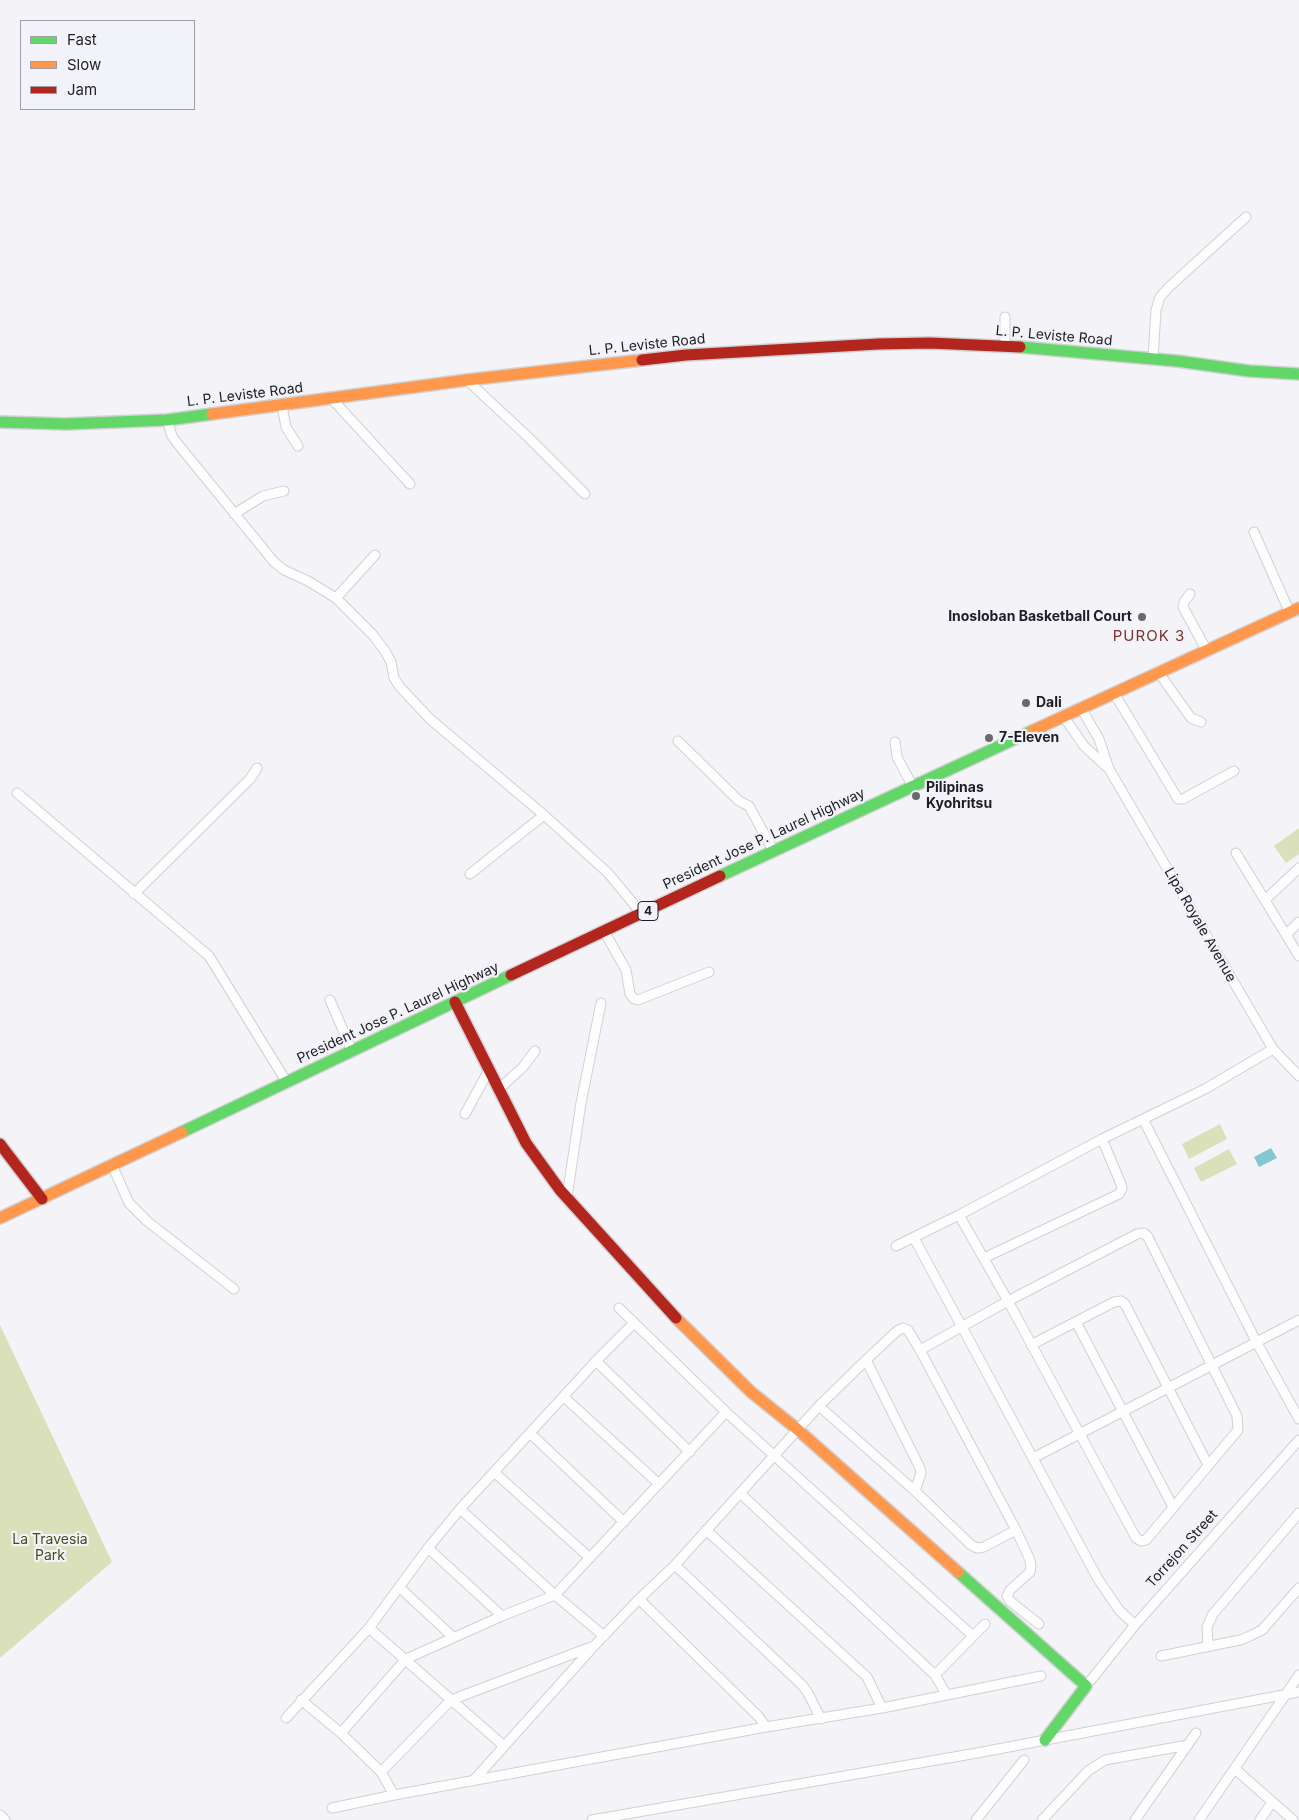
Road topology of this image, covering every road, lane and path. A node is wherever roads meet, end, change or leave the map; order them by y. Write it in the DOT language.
graph roads {
  1 [pos="1246,217"];
  2 [pos="1005,317"];
  3 [pos="1005,346"];
  4 [pos="1153,359"];
  5 [pos="1299,374"];
  6 [pos="467,380"];
  7 [pos="332,399"];
  8 [pos="282,406"];
  9 [pos="167,420"];
  10 [pos="0,422"];
  11 [pos="298,446"];
  12 [pos="410,484"];
  13 [pos="284,490"];
  14 [pos="585,494"];
  15 [pos="234,514"];
  16 [pos="1254,532"];
  17 [pos="375,555"];
  18 [pos="1190,594"];
  19 [pos="336,598"];
  20 [pos="1296,610"];
  21 [pos="1207,651"];
  22 [pos="1158,673"];
  23 [pos="1114,693"];
  24 [pos="1081,708"];
  25 [pos="1064,717"];
  26 [pos="1201,722"];
  27 [pos="678,741"];
  28 [pos="895,742"];
  29 [pos="257,768"];
  30 [pos="1109,769"];
  31 [pos="1234,771"];
  32 [pos="912,785"];
  33 [pos="17,793"];
  34 [pos="544,815"];
  35 [pos="773,850"];
  36 [pos="1236,853"];
  37 [pos="1299,868"];
  38 [pos="470,874"];
  39 [pos="134,894"];
  40 [pos="1265,900"];
  41 [pos="642,914"];
  42 [pos="1299,922"];
  43 [pos="604,932"];
  44 [pos="1286,935"];
  45 [pos="1299,956"];
  46 [pos="709,972"];
  47 [pos="330,1000"];
  48 [pos="455,1002"];
  49 [pos="600,1003"];
  50 [pos="1273,1049"];
  51 [pos="352,1051"];
  52 [pos="534,1051"];
  53 [pos="489,1070"];
  54 [pos="1299,1076"];
  55 [pos="286,1082"];
  56 [pos="499,1089"];
  57 [pos="465,1114"];
  58 [pos="1143,1119"];
  59 [pos="1102,1139"];
  60 [pos="0,1144"];
  61 [pos="112,1165"];
  62 [pos="567,1197"];
  63 [pos="42,1199"];
  64 [pos="960,1215"];
  65 [pos="0,1218"];
  66 [pos="914,1238"];
  67 [pos="896,1246"];
  68 [pos="984,1258"];
  69 [pos="234,1289"];
  70 [pos="1008,1301"];
  71 [pos="619,1308"];
  72 [pos="1299,1320"];
  73 [pos="1076,1322"];
  74 [pos="634,1323"];
  75 [pos="962,1326"];
  76 [pos="1257,1343"];
  77 [pos="1032,1345"];
  78 [pos="920,1350"];
  79 [pos="866,1360"];
  80 [pos="596,1361"];
  81 [pos="1213,1365"];
  82 [pos="1168,1387"];
  83 [pos="564,1397"];
  84 [pos="819,1406"];
  85 [pos="1122,1411"];
  86 [pos="726,1412"];
  87 [pos="1299,1419"];
  88 [pos="797,1429"];
  89 [pos="1079,1432"];
  90 [pos="531,1434"];
  91 [pos="1299,1440"];
  92 [pos="690,1452"];
  93 [pos="773,1455"];
  94 [pos="1033,1458"];
  95 [pos="1208,1465"];
  96 [pos="494,1472"];
  97 [pos="659,1484"];
  98 [pos="915,1491"];
  99 [pos="740,1493"];
  100 [pos="1173,1507"];
  101 [pos="460,1509"];
  102 [pos="1299,1513"];
  103 [pos="624,1522"];
  104 [pos="706,1530"];
  105 [pos="1016,1530"];
  106 [pos="428,1548"];
  107 [pos="590,1558"];
  108 [pos="675,1565"];
  109 [pos="399,1587"];
  110 [pos="1299,1588"];
  111 [pos="555,1596"];
  112 [pos="639,1599"];
  113 [pos="502,1616"];
  114 [pos="986,1624"];
  115 [pos="1039,1624"];
  116 [pos="1135,1625"];
  117 [pos="370,1628"];
  118 [pos="604,1636"];
  119 [pos="973,1636"];
  120 [pos="453,1637"];
  121 [pos="594,1646"];
  122 [pos="1208,1646"];
  123 [pos="1161,1656"];
  124 [pos="406,1659"];
  125 [pos="935,1674"];
  126 [pos="1299,1675"];
  127 [pos="1040,1676"];
  128 [pos="1088,1683"];
  129 [pos="1299,1692"];
  130 [pos="946,1694"];
  131 [pos="1284,1694"];
  132 [pos="301,1700"];
  133 [pos="450,1700"];
  134 [pos="882,1708"];
  135 [pos="286,1718"];
  136 [pos="821,1719"];
  137 [pos="766,1727"];
  138 [pos="341,1733"];
  139 [pos="1196,1733"];
  140 [pos="1045,1740"];
  141 [pos="1188,1745"];
  142 [pos="504,1746"];
  143 [pos="1024,1760"];
  144 [pos="1235,1769"];
  145 [pos="381,1772"];
  146 [pos="473,1781"];
  147 [pos="394,1795"];
  148 [pos="1272,1802"];
  149 [pos="332,1808"];
  150 [pos="0,1815"];
  151 [pos="5,1820"];
  152 [pos="592,1820"];
  153 [pos="976,1820"];
  154 [pos="1042,1820"];
  155 [pos="1135,1820"];
  156 [pos="1199,1820"];
  157 [pos="1260,1820"];
  158 [pos="1293,1820"];
  1 -- 4 [label="street"];
  2 -- 3 [label="street"];
  3 -- 4 [label="main road, L. P. Leviste Road"];
  3 -- 6 [label="main road, L. P. Leviste Road"];
  4 -- 5 [label="main road, L. P. Leviste Road"];
  6 -- 7 [label="main road, L. P. Leviste Road"];
  6 -- 14 [label="street"];
  7 -- 8 [label="main road, L. P. Leviste Road"];
  7 -- 12 [label="street"];
  8 -- 9 [label="main road, L. P. Leviste Road"];
  8 -- 11 [label="street"];
  9 -- 10 [label="main road, L. P. Leviste Road"];
  9 -- 15 [label="street"];
  13 -- 15 [label="street"];
  15 -- 19 [label="street"];
  16 -- 20 [label="street"];
  17 -- 19 [label="street"];
  18 -- 21 [label="street"];
  19 -- 34 [label="street"];
  20 -- 21 [label="main road, President Jose P. Laurel Highway / 4"];
  21 -- 22 [label="main road, President Jose P. Laurel Highway / 4"];
  22 -- 23 [label="main road, President Jose P. Laurel Highway / 4"];
  22 -- 26 [label="street"];
  23 -- 24 [label="main road, President Jose P. Laurel Highway / 4"];
  23 -- 31 [label="street"];
  24 -- 25 [label="main road, President Jose P. Laurel Highway / 4"];
  24 -- 30 [label="street, Lipa Royale Avenue"];
  25 -- 30 [label="street, Lipa Royale Avenue"];
  25 -- 32 [label="main road, President Jose P. Laurel Highway / 4"];
  27 -- 35 [label="street"];
  28 -- 32 [label="street"];
  29 -- 39 [label="street"];
  30 -- 50 [label="street, Lipa Royale Avenue"];
  32 -- 35 [label="main road, President Jose P. Laurel Highway / 4"];
  33 -- 39 [label="street"];
  34 -- 38 [label="street"];
  34 -- 41 [label="street"];
  35 -- 41 [label="main road, President Jose P. Laurel Highway / 4"];
  36 -- 40 [label="street"];
  37 -- 40 [label="street"];
  39 -- 55 [label="street"];
  40 -- 44 [label="street"];
  41 -- 43 [label="main road, President Jose P. Laurel Highway / 4"];
  42 -- 44 [label="street"];
  43 -- 46 [label="street"];
  43 -- 48 [label="main road, President Jose P. Laurel Highway / 4"];
  44 -- 45 [label="street"];
  47 -- 51 [label="street"];
  48 -- 51 [label="main road, President Jose P. Laurel Highway / 4"];
  48 -- 53 [label="main road"];
  49 -- 62 [label="street"];
  50 -- 54 [label="street, Lipa Royale Avenue"];
  50 -- 58 [label="street"];
  51 -- 55 [label="main road, President Jose P. Laurel Highway / 4"];
  52 -- 56 [label="street"];
  53 -- 56 [label="main road"];
  53 -- 57 [label="street"];
  55 -- 61 [label="main road, President Jose P. Laurel Highway / 4"];
  56 -- 62 [label="main road"];
  58 -- 59 [label="street"];
  58 -- 76 [label="street"];
  59 -- 64 [label="street"];
  59 -- 68 [label="street"];
  60 -- 63 [label="main road"];
  61 -- 63 [label="main road, President Jose P. Laurel Highway / 4"];
  61 -- 69 [label="street"];
  62 -- 88 [label="main road"];
  63 -- 65 [label="main road, President Jose P. Laurel Highway / 4"];
  64 -- 66 [label="street"];
  64 -- 68 [label="street"];
  66 -- 67 [label="street"];
  66 -- 75 [label="street"];
  68 -- 70 [label="street"];
  70 -- 75 [label="street"];
  70 -- 77 [label="street"];
  70 -- 81 [label="street"];
  71 -- 74 [label="street"];
  72 -- 76 [label="street"];
  73 -- 77 [label="street"];
  73 -- 82 [label="street"];
  73 -- 85 [label="street"];
  74 -- 80 [label="street"];
  74 -- 86 [label="street"];
  75 -- 78 [label="street"];
  75 -- 94 [label="street"];
  76 -- 81 [label="street"];
  76 -- 87 [label="street"];
  77 -- 89 [label="street"];
  78 -- 79 [label="street"];
  78 -- 105 [label="street"];
  79 -- 84 [label="street"];
  79 -- 98 [label="street"];
  80 -- 83 [label="street"];
  80 -- 92 [label="street"];
  81 -- 82 [label="street"];
  81 -- 95 [label="street"];
  82 -- 85 [label="street"];
  82 -- 95 [label="street"];
  83 -- 90 [label="street"];
  83 -- 97 [label="street"];
  84 -- 88 [label="street"];
  84 -- 98 [label="street"];
  85 -- 89 [label="street"];
  85 -- 100 [label="street"];
  86 -- 92 [label="street"];
  86 -- 93 [label="street"];
  88 -- 93 [label="street"];
  88 -- 128 [label="main road"];
  89 -- 94 [label="street"];
  89 -- 100 [label="street"];
  90 -- 96 [label="street"];
  90 -- 103 [label="street"];
  91 -- 116 [label="street, Torrejon Street"];
  92 -- 97 [label="street"];
  93 -- 99 [label="street"];
  93 -- 119 [label="street"];
  94 -- 116 [label="street"];
  95 -- 100 [label="street"];
  96 -- 101 [label="street"];
  96 -- 107 [label="street"];
  97 -- 103 [label="street"];
  98 -- 105 [label="street"];
  99 -- 104 [label="street"];
  99 -- 125 [label="street"];
  101 -- 106 [label="street"];
  101 -- 111 [label="street"];
  102 -- 122 [label="street"];
  103 -- 107 [label="street"];
  104 -- 108 [label="street"];
  104 -- 134 [label="street"];
  105 -- 115 [label="street"];
  106 -- 109 [label="street"];
  106 -- 113 [label="street"];
  107 -- 111 [label="street"];
  108 -- 112 [label="street"];
  108 -- 136 [label="street"];
  109 -- 117 [label="street"];
  109 -- 120 [label="street"];
  110 -- 122 [label="street"];
  111 -- 113 [label="street"];
  111 -- 118 [label="street"];
  112 -- 118 [label="street"];
  112 -- 137 [label="street"];
  113 -- 120 [label="street"];
  114 -- 119 [label="street"];
  116 -- 128 [label="street, Torrejon Street"];
  117 -- 124 [label="street"];
  117 -- 132 [label="street"];
  118 -- 121 [label="street"];
  119 -- 125 [label="street"];
  120 -- 124 [label="street"];
  121 -- 133 [label="street"];
  121 -- 142 [label="street"];
  122 -- 123 [label="street"];
  124 -- 133 [label="street"];
  124 -- 138 [label="street"];
  125 -- 130 [label="street"];
  126 -- 131 [label="street"];
  127 -- 130 [label="street"];
  128 -- 140 [label="main road, Torrejon Street"];
  129 -- 131 [label="street"];
  130 -- 134 [label="street"];
  131 -- 140 [label="street"];
  131 -- 144 [label="street"];
  132 -- 135 [label="street"];
  132 -- 138 [label="street"];
  133 -- 142 [label="street"];
  133 -- 145 [label="street"];
  134 -- 136 [label="street"];
  136 -- 137 [label="street"];
  137 -- 146 [label="street"];
  138 -- 145 [label="street"];
  139 -- 141 [label="street"];
  140 -- 152 [label="street"];
  141 -- 154 [label="street"];
  141 -- 155 [label="street"];
  142 -- 146 [label="street"];
  143 -- 153 [label="street"];
  144 -- 148 [label="street"];
  144 -- 156 [label="street"];
  145 -- 147 [label="street"];
  146 -- 147 [label="street"];
  147 -- 149 [label="street"];
  148 -- 157 [label="street"];
  148 -- 158 [label="street"];
  150 -- 151 [label="street"];
}
